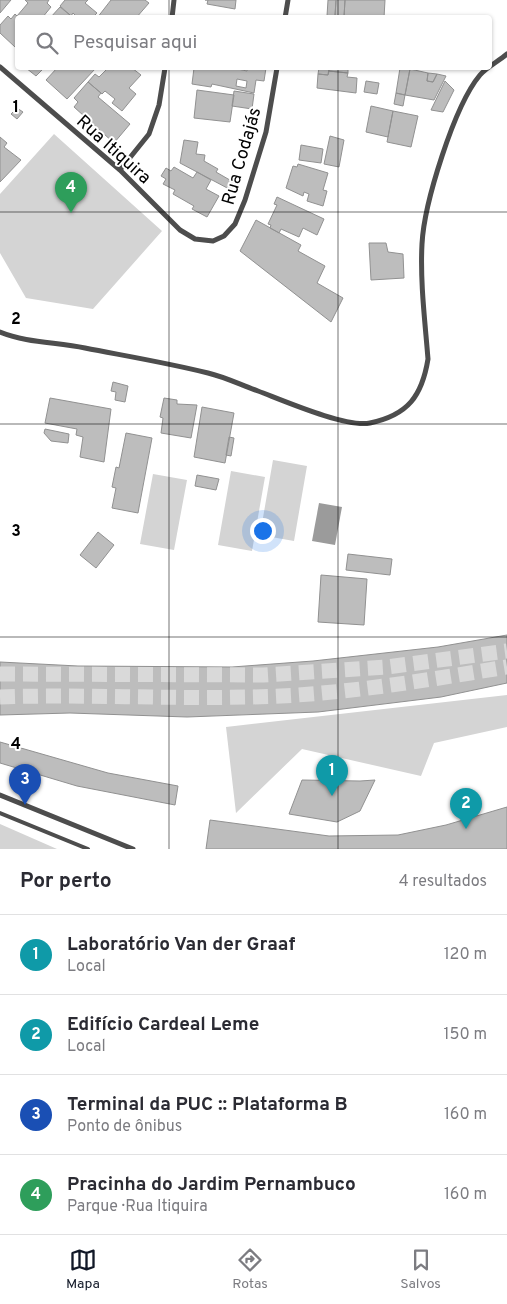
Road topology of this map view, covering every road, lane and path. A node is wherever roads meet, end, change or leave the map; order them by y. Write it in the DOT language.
graph roads {
  1 [pos="174,0"];
  2 [pos="288,0"];
  3 [pos="172,15"];
  4 [pos="286,15"];
  5 [pos="507,54"];
  6 [pos="492,66"];
  7 [pos="0,67"];
  8 [pos="165,70"];
  9 [pos="277,70"];
  10 [pos="486,70"];
  11 [pos="120,170"];
  12 [pos="213,242"];
  13 [pos="0,332"];
  14 [pos="0,795"];
  15 [pos="0,813"];
  16 [pos="88,849"];
  17 [pos="133,849"];
  1 -- 3 [label="street"];
  2 -- 4 [label="street"];
  5 -- 6 [label="street"];
  7 -- 11 [label="street, Rua Itiquira"];
  8 -- 11 [label="street"];
  9 -- 12 [label="street, Rua Codajás"];
  10 -- 13 [label="street"];
  11 -- 12 [label="street, Rua Itiquira"];
  14 -- 17 [label="street"];
  15 -- 16 [label="lane"];
}
